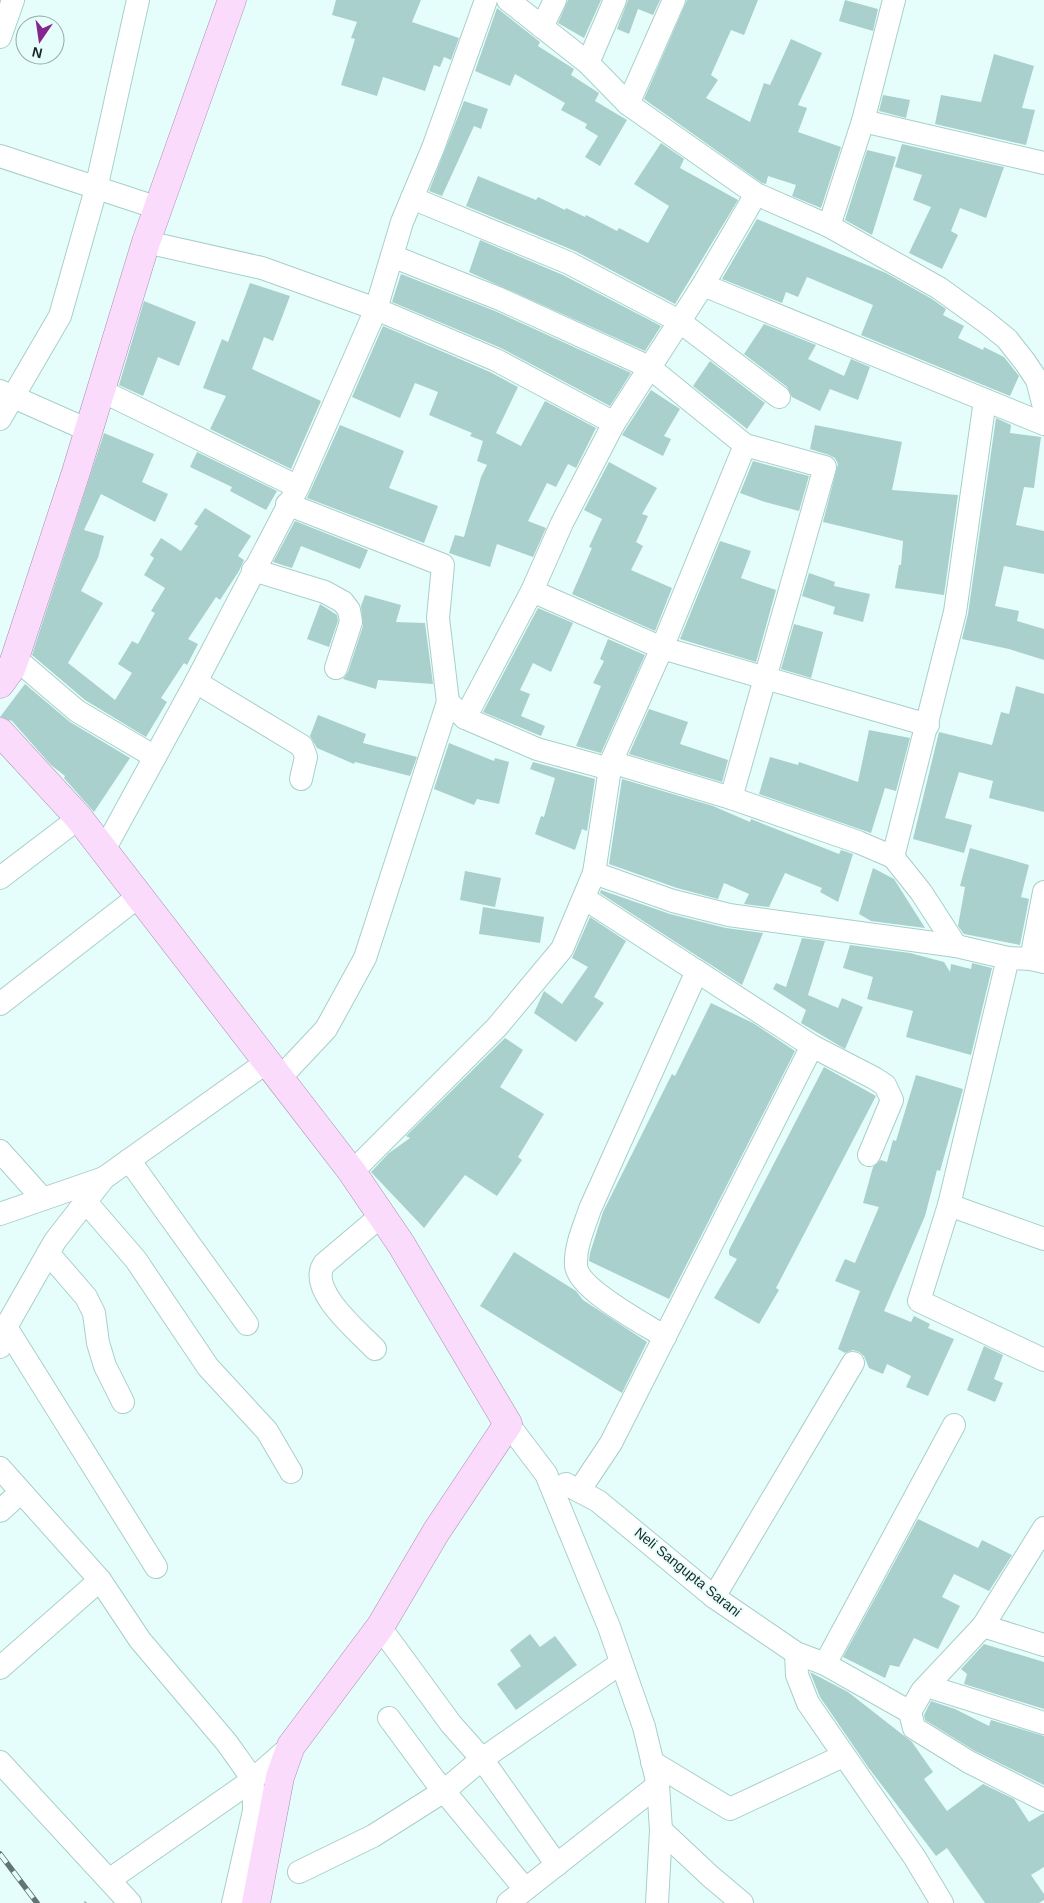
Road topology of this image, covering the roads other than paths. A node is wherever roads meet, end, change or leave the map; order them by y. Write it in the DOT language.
graph roads {
  1 [pos="13,0"];
  2 [pos="138,0"];
  3 [pos="232,0"];
  4 [pos="486,0"];
  5 [pos="508,0"];
  6 [pos="555,0"];
  7 [pos="615,0"];
  8 [pos="674,0"];
  9 [pos="894,0"];
  10 [pos="542,27"];
  11 [pos="0,37"];
  12 [pos="588,63"];
  13 [pos="628,104"];
  14 [pos="863,121"];
  15 [pos="0,156"];
  16 [pos="1044,163"];
  17 [pos="96,189"];
  18 [pos="756,194"];
  19 [pos="412,198"];
  20 [pos="158,208"];
  21 [pos="829,226"];
  22 [pos="146,242"];
  23 [pos="392,256"];
  24 [pos="703,286"];
  25 [pos="376,309"];
  26 [pos="679,321"];
  27 [pos="649,367"];
  28 [pos="100,390"];
  29 [pos="6,394"];
  30 [pos="780,397"];
  31 [pos="986,400"];
  32 [pos="1044,402"];
  33 [pos="1044,407"];
  34 [pos="1044,417"];
  35 [pos="0,418"];
  36 [pos="614,423"];
  37 [pos="1044,424"];
  38 [pos="88,430"];
  39 [pos="745,445"];
  40 [pos="293,496"];
  41 [pos="253,570"];
  42 [pos="532,591"];
  43 [pos="662,648"];
  44 [pos="15,658"];
  45 [pos="336,668"];
  46 [pos="764,679"];
  47 [pos="196,682"];
  48 [pos="0,684"];
  49 [pos="448,702"];
  50 [pos="465,718"];
  51 [pos="928,725"];
  52 [pos="0,732"];
  53 [pos="155,756"];
  54 [pos="610,766"];
  55 [pos="302,779"];
  56 [pos="731,798"];
  57 [pos="79,818"];
  58 [pos="104,850"];
  59 [pos="893,857"];
  60 [pos="594,873"];
  61 [pos="0,878"];
  62 [pos="1044,892"];
  63 [pos="139,896"];
  64 [pos="584,898"];
  65 [pos="956,946"];
  66 [pos="1008,958"];
  67 [pos="1037,961"];
  68 [pos="697,971"];
  69 [pos="0,1004"];
  70 [pos="812,1046"];
  71 [pos="273,1070"];
  72 [pos="0,1151"];
  73 [pos="869,1156"];
  74 [pos="129,1160"];
  75 [pos="352,1172"];
  76 [pos="104,1178"];
  77 [pos="43,1199"];
  78 [pos="86,1202"];
  79 [pos="949,1205"];
  80 [pos="0,1214"];
  81 [pos="382,1215"];
  82 [pos="1044,1239"];
  83 [pos="48,1254"];
  84 [pos="247,1324"];
  85 [pos="3,1337"];
  86 [pos="665,1337"];
  87 [pos="375,1349"];
  88 [pos="1044,1360"];
  89 [pos="853,1363"];
  90 [pos="123,1402"];
  91 [pos="508,1424"];
  92 [pos="954,1425"];
  93 [pos="0,1468"];
  94 [pos="291,1472"];
  95 [pos="546,1474"];
  96 [pos="579,1491"];
  97 [pos="21,1492"];
  98 [pos="0,1511"];
  99 [pos="1044,1528"];
  100 [pos="156,1567"];
  101 [pos="100,1580"];
  102 [pos="714,1596"];
  103 [pos="983,1626"];
  104 [pos="380,1627"];
  105 [pos="1044,1645"];
  106 [pos="796,1652"];
  107 [pos="621,1663"];
  108 [pos="825,1664"];
  109 [pos="0,1668"];
  110 [pos="927,1686"];
  111 [pos="910,1712"];
  112 [pos="389,1718"];
  113 [pos="1044,1723"];
  114 [pos="291,1746"];
  115 [pos="843,1756"];
  116 [pos="482,1759"];
  117 [pos="0,1762"];
  118 [pos="652,1762"];
  119 [pos="251,1781"];
  120 [pos="658,1785"];
  121 [pos="444,1791"];
  122 [pos="1044,1800"];
  123 [pos="661,1830"];
  124 [pos="556,1865"];
  125 [pos="299,1872"];
  126 [pos="109,1880"];
  127 [pos="525,1889"];
  128 [pos="130,1903"];
  129 [pos="234,1903"];
  130 [pos="256,1903"];
  131 [pos="508,1903"];
  132 [pos="657,1903"];
  133 [pos="742,1903"];
  134 [pos="942,1903"];
  1 -- 11 [label="street"];
  2 -- 17 [label="street"];
  3 -- 20 [label="main road"];
  4 -- 19 [label="street"];
  5 -- 10 [label="street"];
  6 -- 10 [label="street"];
  7 -- 12 [label="street"];
  8 -- 13 [label="street"];
  9 -- 14 [label="street"];
  10 -- 12 [label="street"];
  12 -- 13 [label="street"];
  13 -- 18 [label="street"];
  14 -- 16 [label="street"];
  14 -- 21 [label="street"];
  15 -- 17 [label="street"];
  17 -- 20 [label="street"];
  17 -- 29 [label="street"];
  18 -- 21 [label="street"];
  18 -- 24 [label="street"];
  19 -- 23 [label="street"];
  19 -- 26 [label="street"];
  20 -- 22 [label="main road"];
  21 -- 32 [label="street"];
  22 -- 25 [label="street"];
  22 -- 28 [label="main road"];
  23 -- 25 [label="street"];
  23 -- 27 [label="street"];
  24 -- 26 [label="street"];
  24 -- 31 [label="street"];
  25 -- 36 [label="street"];
  25 -- 40 [label="street"];
  26 -- 27 [label="street"];
  26 -- 30 [label="street"];
  27 -- 36 [label="street"];
  27 -- 39 [label="street"];
  28 -- 38 [label="main road"];
  28 -- 40 [label="street"];
  29 -- 35 [label="street"];
  29 -- 38 [label="street"];
  31 -- 37 [label="street"];
  31 -- 51 [label="street"];
  32 -- 33 [label="street"];
  34 -- 37 [label="street"];
  36 -- 42 [label="street"];
  38 -- 44 [label="main road"];
  39 -- 43 [label="street"];
  39 -- 46 [label="street"];
  40 -- 41 [label="street"];
  40 -- 49 [label="street"];
  41 -- 45 [label="street"];
  41 -- 47 [label="street"];
  42 -- 43 [label="street"];
  42 -- 50 [label="street"];
  43 -- 46 [label="street"];
  43 -- 54 [label="street"];
  44 -- 48 [label="main road"];
  44 -- 53 [label="street"];
  46 -- 51 [label="street"];
  46 -- 56 [label="street"];
  47 -- 53 [label="street"];
  47 -- 55 [label="street"];
  49 -- 50 [label="street"];
  49 -- 71 [label="street"];
  50 -- 54 [label="street"];
  51 -- 59 [label="street"];
  52 -- 57 [label="main road"];
  53 -- 58 [label="street"];
  54 -- 56 [label="street"];
  54 -- 60 [label="street"];
  56 -- 59 [label="street"];
  57 -- 58 [label="main road"];
  57 -- 61 [label="street"];
  58 -- 63 [label="main road"];
  59 -- 65 [label="street"];
  60 -- 64 [label="street"];
  60 -- 65 [label="street"];
  62 -- 67 [label="street"];
  63 -- 69 [label="street"];
  63 -- 71 [label="main road"];
  64 -- 68 [label="street"];
  64 -- 75 [label="street"];
  65 -- 66 [label="street"];
  66 -- 67 [label="street"];
  66 -- 79 [label="street"];
  68 -- 70 [label="street"];
  68 -- 86 [label="street"];
  70 -- 73 [label="street"];
  70 -- 86 [label="street"];
  71 -- 74 [label="street"];
  71 -- 75 [label="main road"];
  72 -- 77 [label="street"];
  74 -- 76 [label="street"];
  74 -- 84 [label="street"];
  75 -- 81 [label="main road"];
  76 -- 77 [label="street"];
  76 -- 78 [label="street"];
  77 -- 80 [label="street"];
  78 -- 83 [label="street"];
  78 -- 94 [label="street"];
  79 -- 82 [label="street"];
  79 -- 88 [label="street"];
  81 -- 87 [label="street"];
  81 -- 91 [label="main road"];
  83 -- 85 [label="street"];
  83 -- 90 [label="street"];
  85 -- 100 [label="street"];
  86 -- 96 [label="street"];
  89 -- 102 [label="street"];
  91 -- 95 [label="street"];
  91 -- 104 [label="main road"];
  92 -- 108 [label="street"];
  93 -- 97 [label="street"];
  95 -- 96 [label="street, Neli Sangupta Sarani"];
  95 -- 107 [label="street"];
  96 -- 102 [label="street, Neli Sangupta Sarani"];
  97 -- 98 [label="street"];
  97 -- 101 [label="street"];
  99 -- 103 [label="street"];
  101 -- 109 [label="street"];
  101 -- 119 [label="street"];
  102 -- 106 [label="street, Neli Sangupta Sarani"];
  103 -- 105 [label="street"];
  103 -- 110 [label="street"];
  104 -- 114 [label="main road"];
  104 -- 116 [label="street"];
  106 -- 108 [label="street, Neli Sangupta Sarani"];
  106 -- 115 [label="street"];
  107 -- 116 [label="street"];
  107 -- 118 [label="street"];
  108 -- 111 [label="street, Neli Sangupta Sarani"];
  110 -- 111 [label="street"];
  110 -- 113 [label="street"];
  111 -- 122 [label="street"];
  112 -- 121 [label="street"];
  114 -- 119 [label="street"];
  114 -- 130 [label="main road"];
  115 -- 118 [label="street"];
  115 -- 134 [label="street"];
  116 -- 121 [label="street"];
  116 -- 124 [label="street"];
  117 -- 126 [label="street"];
  118 -- 120 [label="street"];
  119 -- 126 [label="street"];
  119 -- 129 [label="street"];
  120 -- 123 [label="street"];
  120 -- 124 [label="street"];
  121 -- 125 [label="street"];
  121 -- 127 [label="street"];
  123 -- 132 [label="street"];
  123 -- 133 [label="street"];
  124 -- 127 [label="street"];
  126 -- 128 [label="street"];
  127 -- 131 [label="street"];
}
